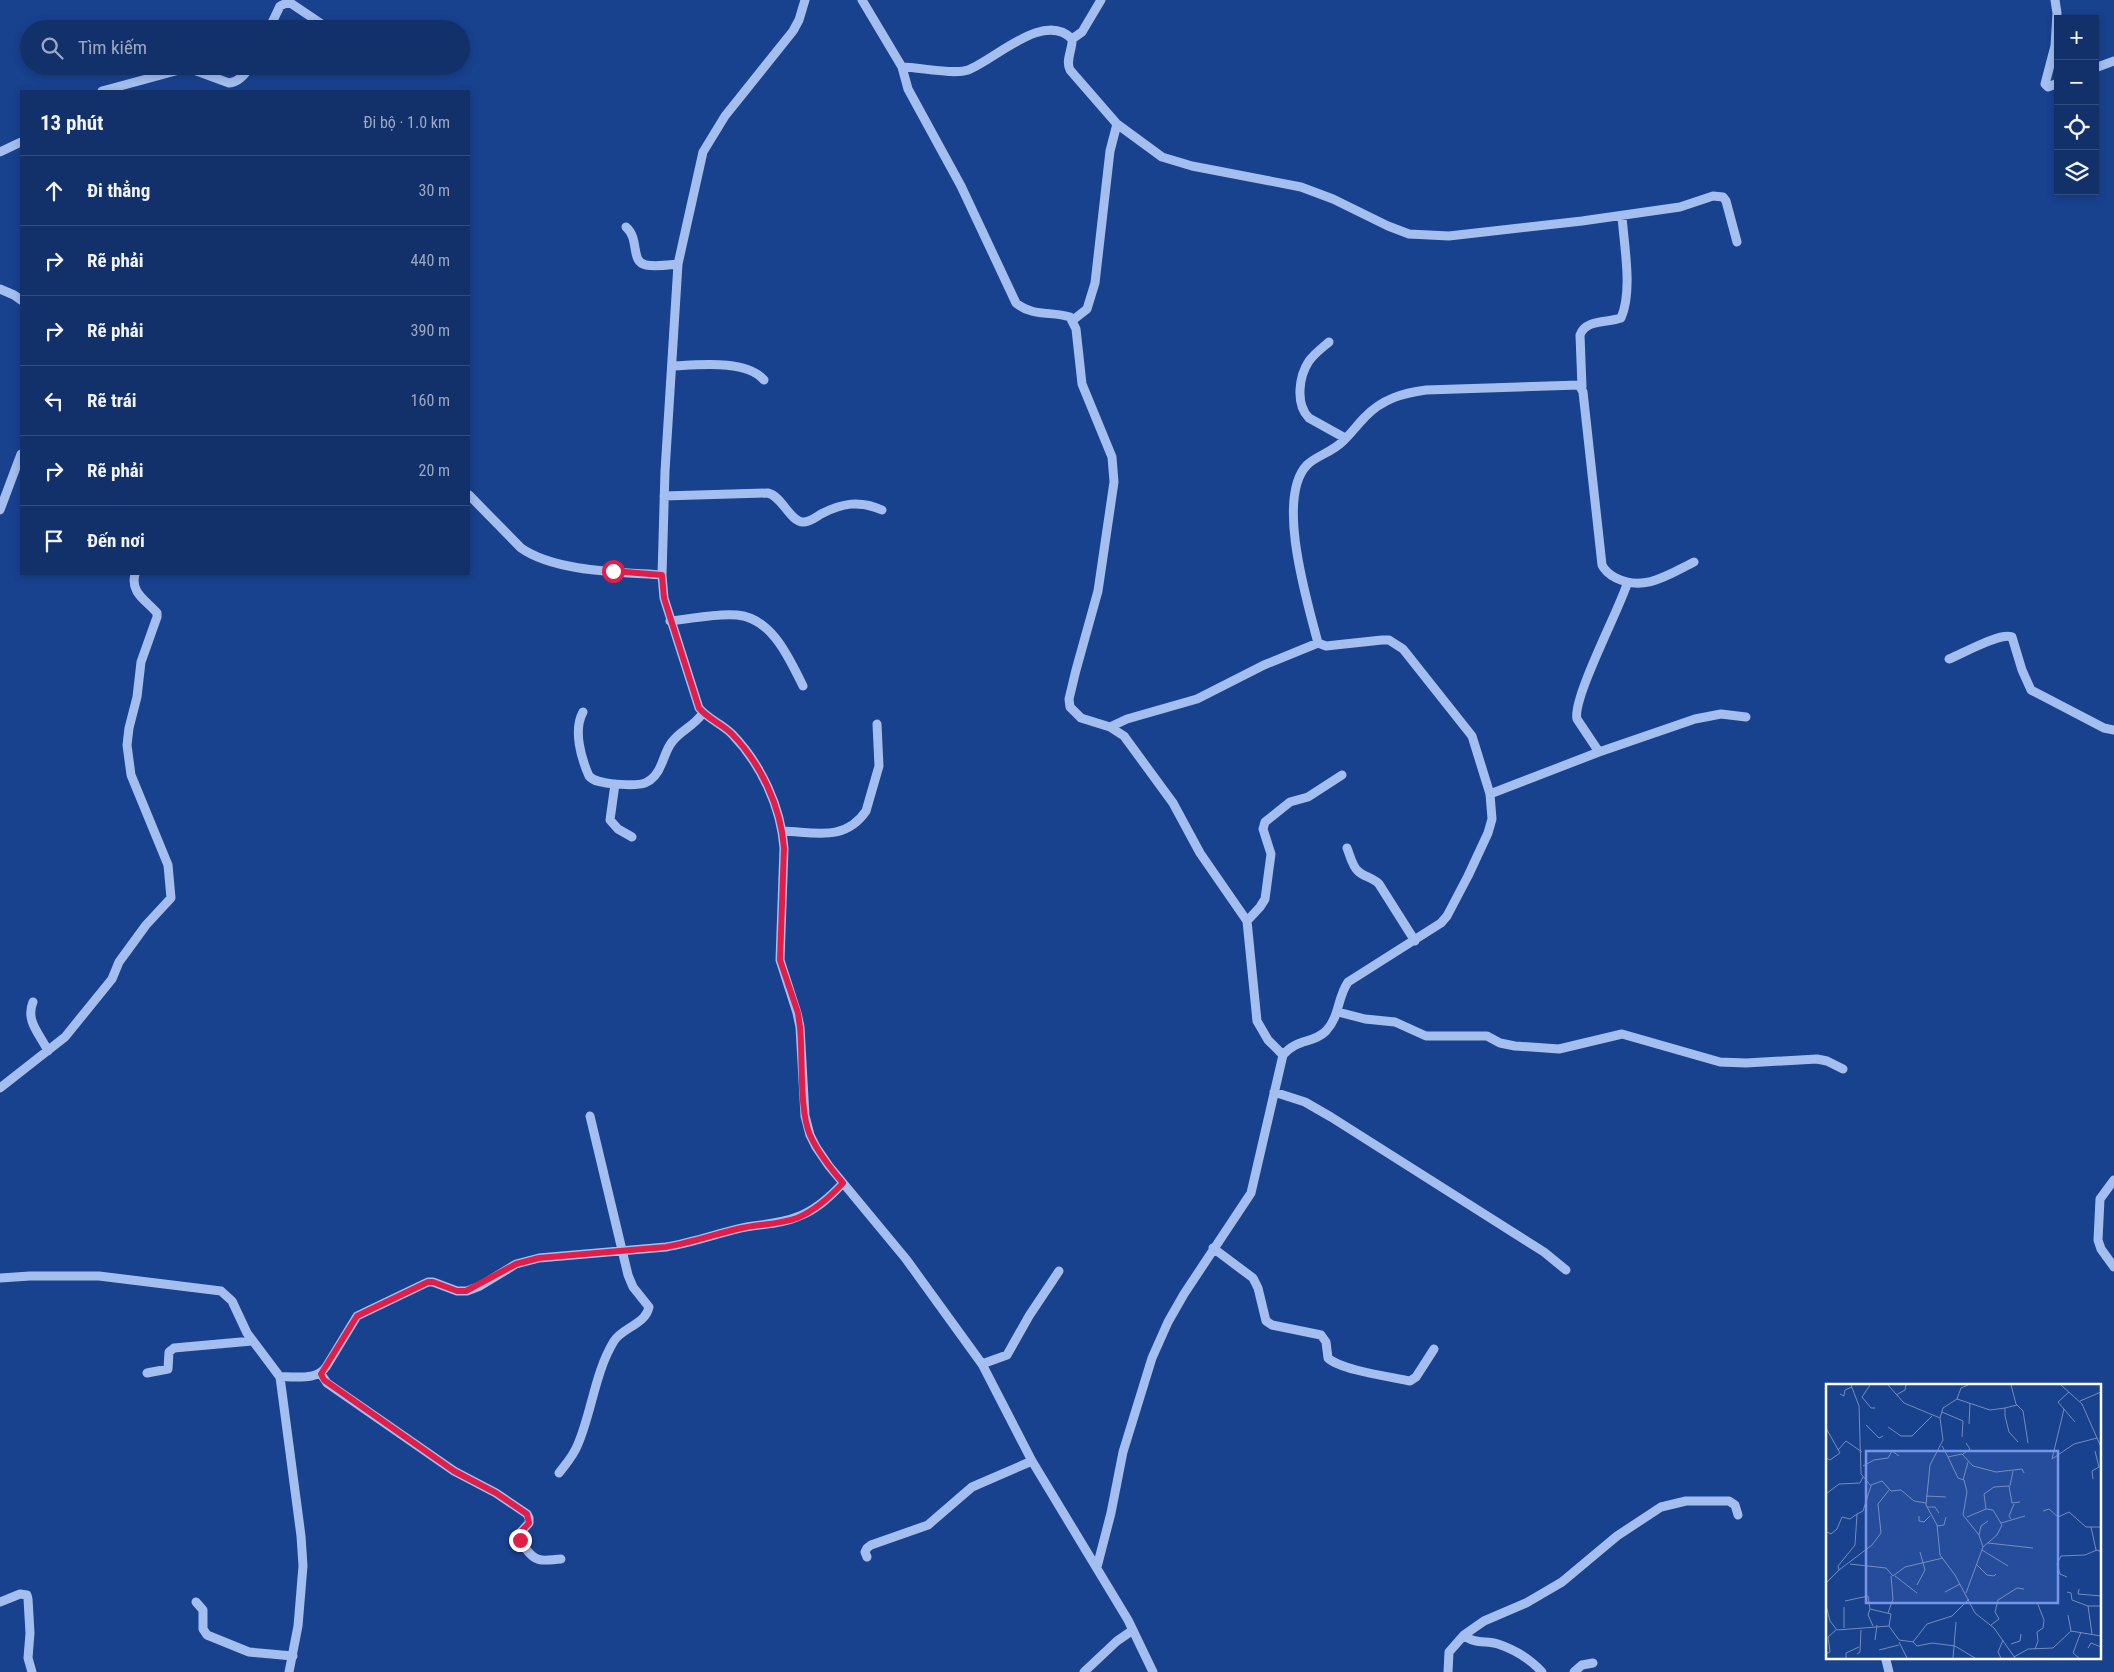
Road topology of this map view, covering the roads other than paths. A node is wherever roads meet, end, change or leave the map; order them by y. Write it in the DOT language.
graph roads {
  1 [pos="805,0"];
  2 [pos="862,0"];
  3 [pos="1101,0"];
  4 [pos="2055,0"];
  5 [pos="273,20"];
  6 [pos="316,20"];
  7 [pos="1072,39"];
  8 [pos="2114,61"];
  9 [pos="902,67"];
  10 [pos="2099,67"];
  11 [pos="161,75"];
  12 [pos="207,75"];
  13 [pos="243,75"];
  14 [pos="2054,85"];
  15 [pos="106,90"];
  16 [pos="1117,124"];
  17 [pos="20,142"];
  18 [pos="0,152"];
  19 [pos="1622,216"];
  20 [pos="626,226"];
  21 [pos="1737,242"];
  22 [pos="678,264"];
  23 [pos="0,289"];
  24 [pos="20,299"];
  25 [pos="1073,320"];
  26 [pos="1329,342"];
  27 [pos="672,366"];
  28 [pos="764,380"];
  29 [pos="1582,387"];
  30 [pos="1345,438"];
  31 [pos="20,457"];
  32 [pos="470,496"];
  33 [pos="664,496"];
  34 [pos="0,510"];
  35 [pos="882,510"];
  36 [pos="1694,562"];
  37 [pos="135,575"];
  38 [pos="662,575"];
  39 [pos="1627,584"];
  40 [pos="670,621"];
  41 [pos="1318,643"];
  42 [pos="1949,659"];
  43 [pos="803,686"];
  44 [pos="583,712"];
  45 [pos="702,713"];
  46 [pos="1746,717"];
  47 [pos="877,724"];
  48 [pos="1110,727"];
  49 [pos="2114,730"];
  50 [pos="1599,752"];
  51 [pos="1342,775"];
  52 [pos="615,784"];
  53 [pos="1490,794"];
  54 [pos="783,831"];
  55 [pos="632,837"];
  56 [pos="1347,848"];
  57 [pos="1247,922"];
  58 [pos="1415,941"];
  59 [pos="33,1002"];
  60 [pos="1338,1012"];
  61 [pos="48,1051"];
  62 [pos="1283,1055"];
  63 [pos="1843,1069"];
  64 [pos="0,1088"];
  65 [pos="1274,1092"];
  66 [pos="590,1116"];
  67 [pos="2114,1180"];
  68 [pos="843,1183"];
  69 [pos="1213,1248"];
  70 [pos="621,1250"];
  71 [pos="2114,1267"];
  72 [pos="1566,1270"];
  73 [pos="1059,1271"];
  74 [pos="0,1278"];
  75 [pos="252,1341"];
  76 [pos="1434,1349"];
  77 [pos="982,1364"];
  78 [pos="147,1373"];
  79 [pos="321,1374"];
  80 [pos="280,1377"];
  81 [pos="1032,1461"];
  82 [pos="559,1473"];
  83 [pos="1738,1515"];
  84 [pos="867,1557"];
  85 [pos="560,1559"];
  86 [pos="1096,1567"];
  87 [pos="0,1602"];
  88 [pos="196,1602"];
  89 [pos="1133,1630"];
  90 [pos="1464,1635"];
  91 [pos="293,1656"];
  92 [pos="1886,1660"];
  93 [pos="1594,1663"];
  94 [pos="32,1672"];
  95 [pos="289,1672"];
  96 [pos="1084,1672"];
  97 [pos="1153,1672"];
  98 [pos="1448,1672"];
  99 [pos="1542,1672"];
  100 [pos="1574,1672"];
  101 [pos="1889,1672"];
  1 -- 22 [label="street"];
  2 -- 9 [label="street"];
  3 -- 7 [label="street"];
  4 -- 14 [label="street"];
  5 -- 6 [label="street"];
  7 -- 9 [label="street"];
  7 -- 16 [label="street"];
  8 -- 10 [label="street"];
  9 -- 25 [label="street"];
  11 -- 15 [label="street"];
  12 -- 13 [label="street"];
  16 -- 19 [label="street"];
  16 -- 25 [label="street"];
  17 -- 18 [label="street"];
  19 -- 21 [label="street"];
  19 -- 29 [label="street"];
  20 -- 22 [label="street"];
  22 -- 27 [label="street"];
  23 -- 24 [label="street"];
  25 -- 48 [label="street"];
  26 -- 30 [label="street"];
  27 -- 28 [label="street"];
  27 -- 33 [label="street"];
  29 -- 30 [label="street"];
  29 -- 39 [label="street"];
  30 -- 41 [label="street"];
  31 -- 34 [label="street"];
  32 -- 38 [label="street"];
  33 -- 35 [label="street"];
  33 -- 38 [label="street"];
  36 -- 39 [label="street"];
  37 -- 61 [label="street"];
  38 -- 40 [label="street"];
  39 -- 50 [label="street"];
  40 -- 43 [label="street"];
  40 -- 45 [label="street"];
  41 -- 48 [label="street"];
  41 -- 53 [label="street"];
  42 -- 49 [label="street"];
  44 -- 52 [label="street"];
  45 -- 52 [label="street"];
  45 -- 54 [label="street"];
  46 -- 50 [label="street"];
  47 -- 54 [label="street"];
  48 -- 57 [label="street"];
  50 -- 53 [label="street"];
  51 -- 57 [label="street"];
  52 -- 55 [label="street"];
  53 -- 58 [label="street"];
  54 -- 68 [label="street"];
  56 -- 58 [label="street"];
  57 -- 62 [label="street"];
  58 -- 60 [label="street"];
  59 -- 61 [label="street"];
  60 -- 62 [label="street"];
  60 -- 63 [label="street"];
  61 -- 64 [label="street"];
  62 -- 65 [label="street"];
  65 -- 69 [label="street"];
  65 -- 72 [label="street"];
  66 -- 70 [label="street"];
  67 -- 71 [label="street"];
  68 -- 70 [label="street"];
  68 -- 77 [label="street"];
  69 -- 76 [label="street"];
  69 -- 86 [label="street"];
  70 -- 79 [label="street"];
  70 -- 82 [label="street"];
  73 -- 77 [label="street"];
  74 -- 75 [label="street"];
  75 -- 78 [label="street"];
  75 -- 80 [label="street"];
  77 -- 81 [label="street"];
  79 -- 80 [label="street"];
  79 -- 85 [label="street"];
  80 -- 91 [label="street"];
  81 -- 84 [label="street"];
  81 -- 86 [label="street"];
  83 -- 90 [label="street"];
  86 -- 89 [label="street"];
  87 -- 94 [label="street"];
  88 -- 91 [label="street"];
  89 -- 96 [label="street"];
  89 -- 97 [label="street"];
  90 -- 98 [label="street"];
  90 -- 99 [label="street"];
  91 -- 95 [label="street"];
  92 -- 101 [label="street"];
  93 -- 100 [label="street"];
}
